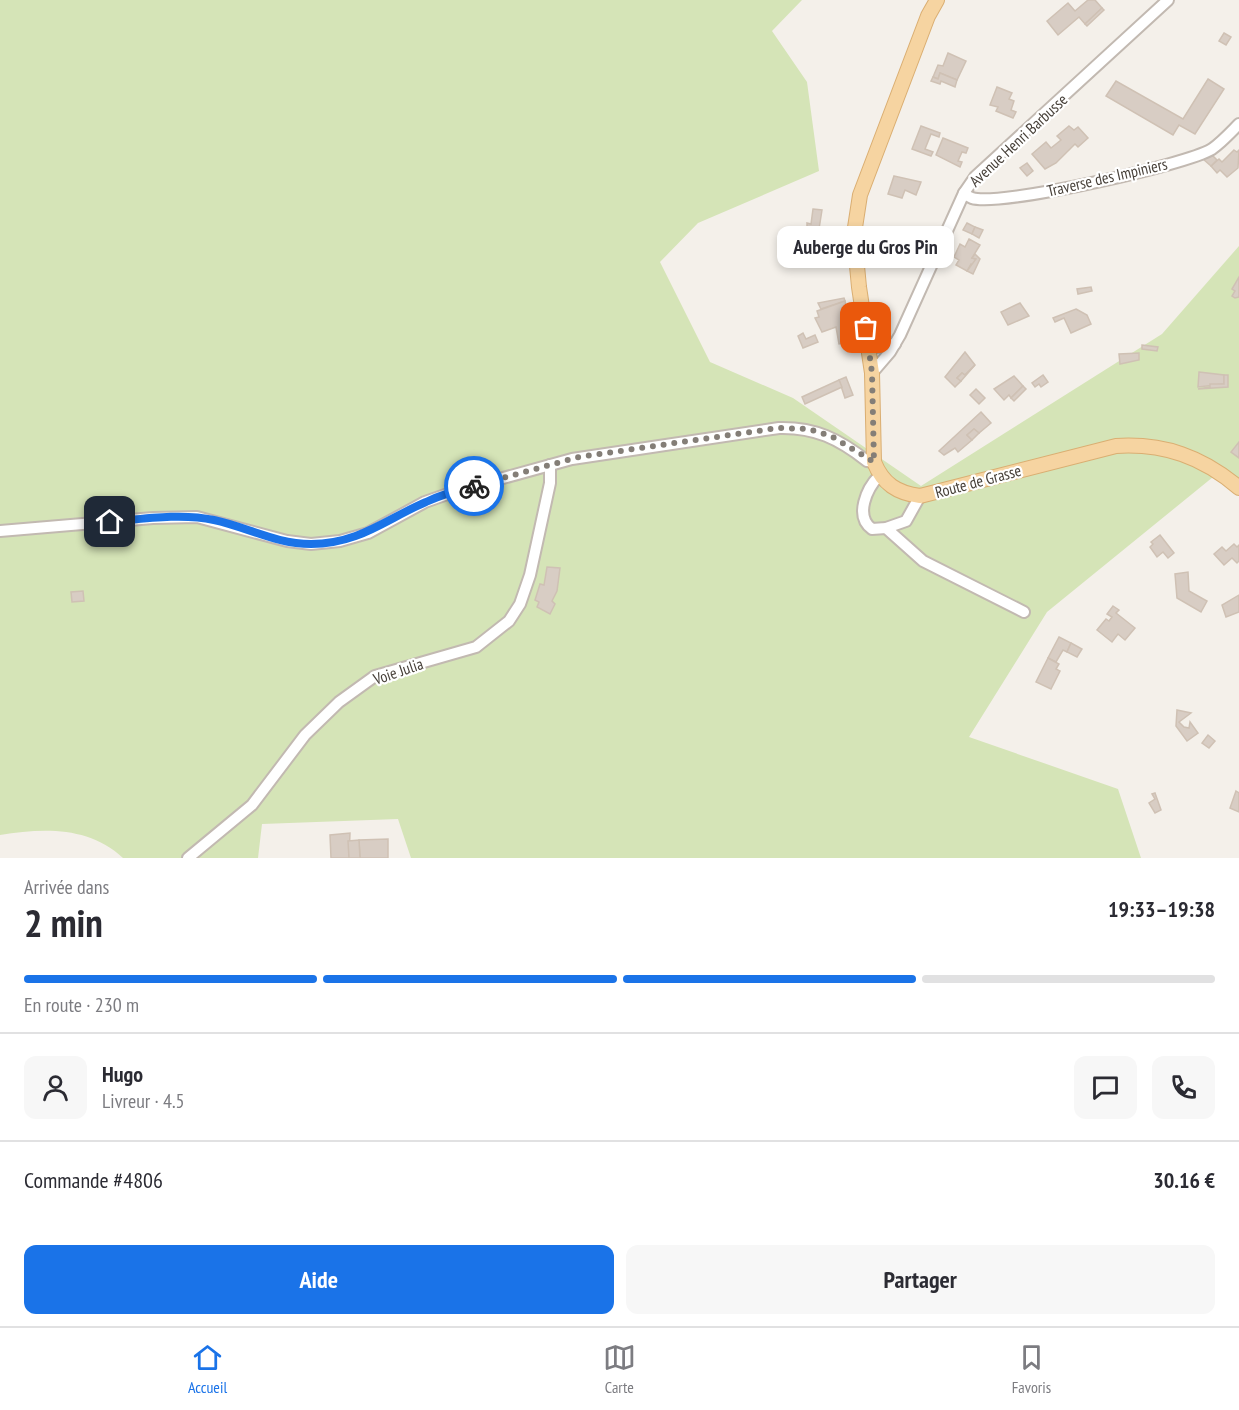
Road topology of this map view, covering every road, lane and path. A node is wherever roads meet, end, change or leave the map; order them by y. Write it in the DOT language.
graph roads {
  1 [pos="937,0"];
  2 [pos="1168,0"];
  3 [pos="1239,124"];
  4 [pos="964,193"];
  5 [pos="895,344"];
  6 [pos="869,348"];
  7 [pos="872,373"];
  8 [pos="550,465"];
  9 [pos="877,469"];
  10 [pos="1239,488"];
  11 [pos="920,496"];
  12 [pos="886,528"];
  13 [pos="0,531"];
  14 [pos="1024,612"];
  15 [pos="188,858"];
  1 -- 6 [label="main road"];
  2 -- 4 [label="street, Avenue Henri Barbusse"];
  3 -- 4 [label="street, Traverse des Impiniers"];
  4 -- 5 [label="street, Avenue Henri Barbusse"];
  5 -- 6 [label="street"];
  5 -- 7 [label="street, Avenue Henri Barbusse"];
  6 -- 7 [label="main road"];
  7 -- 9 [label="main road"];
  8 -- 9 [label="street"];
  8 -- 13 [label="street"];
  8 -- 15 [label="street, Voie Julia"];
  9 -- 11 [label="main road, Route de Grasse"];
  9 -- 12 [label="street"];
  10 -- 11 [label="main road, Route de Grasse"];
  11 -- 12 [label="street"];
  12 -- 14 [label="street"];
}
